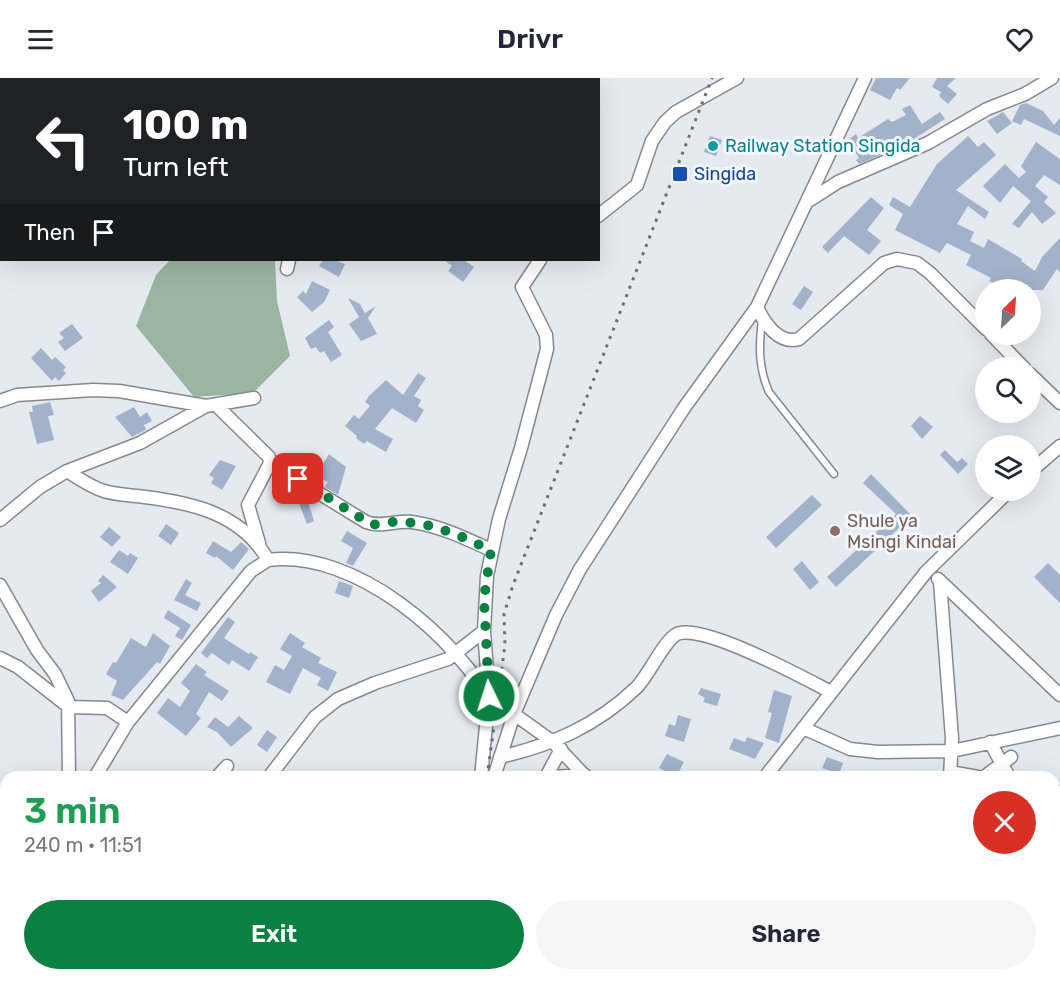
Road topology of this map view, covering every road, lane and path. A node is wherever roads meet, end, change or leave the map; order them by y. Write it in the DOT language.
graph roads {
  1 [pos="737,78"];
  2 [pos="865,78"];
  3 [pos="1052,78"];
  4 [pos="810,200"];
  5 [pos="600,214"];
  6 [pos="539,261"];
  7 [pos="760,313"];
  8 [pos="975,318"];
  9 [pos="1002,345"];
  10 [pos="1013,357"];
  11 [pos="1041,385"];
  12 [pos="254,398"];
  13 [pos="0,401"];
  14 [pos="1060,403"];
  15 [pos="211,406"];
  16 [pos="1060,446"];
  17 [pos="1041,462"];
  18 [pos="270,463"];
  19 [pos="67,471"];
  20 [pos="834,474"];
  21 [pos="999,501"];
  22 [pos="0,520"];
  23 [pos="261,547"];
  24 [pos="491,550"];
  25 [pos="268,560"];
  26 [pos="929,569"];
  27 [pos="940,582"];
  28 [pos="0,585"];
  29 [pos="484,631"];
  30 [pos="454,655"];
  31 [pos="0,658"];
  32 [pos="831,692"];
  33 [pos="1060,695"];
  34 [pos="489,696"];
  35 [pos="69,707"];
  36 [pos="496,710"];
  37 [pos="514,714"];
  38 [pos="128,722"];
  39 [pos="802,728"];
  40 [pos="1060,728"];
  41 [pos="990,742"];
  42 [pos="557,746"];
  43 [pos="952,751"];
  44 [pos="500,757"];
  45 [pos="1006,761"];
  46 [pos="226,766"];
  47 [pos="69,771"];
  48 [pos="99,771"];
  49 [pos="222,771"];
  50 [pos="274,771"];
  51 [pos="483,771"];
  52 [pos="496,771"];
  53 [pos="548,771"];
  54 [pos="581,771"];
  55 [pos="770,771"];
  56 [pos="950,771"];
  57 [pos="992,771"];
  58 [pos="1008,771"];
  1 -- 5 [label="street"];
  2 -- 4 [label="street"];
  3 -- 4 [label="street"];
  4 -- 7 [label="street"];
  6 -- 24 [label="street"];
  7 -- 8 [label="street"];
  7 -- 20 [label="lane"];
  7 -- 37 [label="street"];
  9 -- 10 [label="street"];
  11 -- 14 [label="street"];
  12 -- 15 [label="street"];
  13 -- 15 [label="street"];
  15 -- 18 [label="street"];
  15 -- 19 [label="street"];
  16 -- 17 [label="street"];
  18 -- 23 [label="street"];
  18 -- 24 [label="street"];
  19 -- 22 [label="street"];
  19 -- 23 [label="street"];
  21 -- 26 [label="street"];
  23 -- 25 [label="street"];
  24 -- 29 [label="street"];
  25 -- 30 [label="street"];
  25 -- 38 [label="street"];
  26 -- 27 [label="street"];
  26 -- 32 [label="street"];
  27 -- 33 [label="street"];
  27 -- 43 [label="street"];
  28 -- 35 [label="street"];
  29 -- 30 [label="street"];
  29 -- 34 [label="street"];
  30 -- 34 [label="street"];
  30 -- 50 [label="street"];
  31 -- 35 [label="street"];
  32 -- 39 [label="street"];
  32 -- 42 [label="street"];
  34 -- 36 [label="street"];
  34 -- 51 [label="street"];
  35 -- 38 [label="street"];
  35 -- 47 [label="street"];
  37 -- 42 [label="street"];
  37 -- 44 [label="street"];
  38 -- 48 [label="street"];
  39 -- 43 [label="street"];
  39 -- 55 [label="street"];
  40 -- 41 [label="street"];
  41 -- 43 [label="street"];
  41 -- 45 [label="street"];
  42 -- 44 [label="street"];
  42 -- 53 [label="street"];
  42 -- 54 [label="street"];
  43 -- 56 [label="street"];
  44 -- 52 [label="street"];
  45 -- 57 [label="street"];
  45 -- 58 [label="street"];
  46 -- 49 [label="street"];
}
